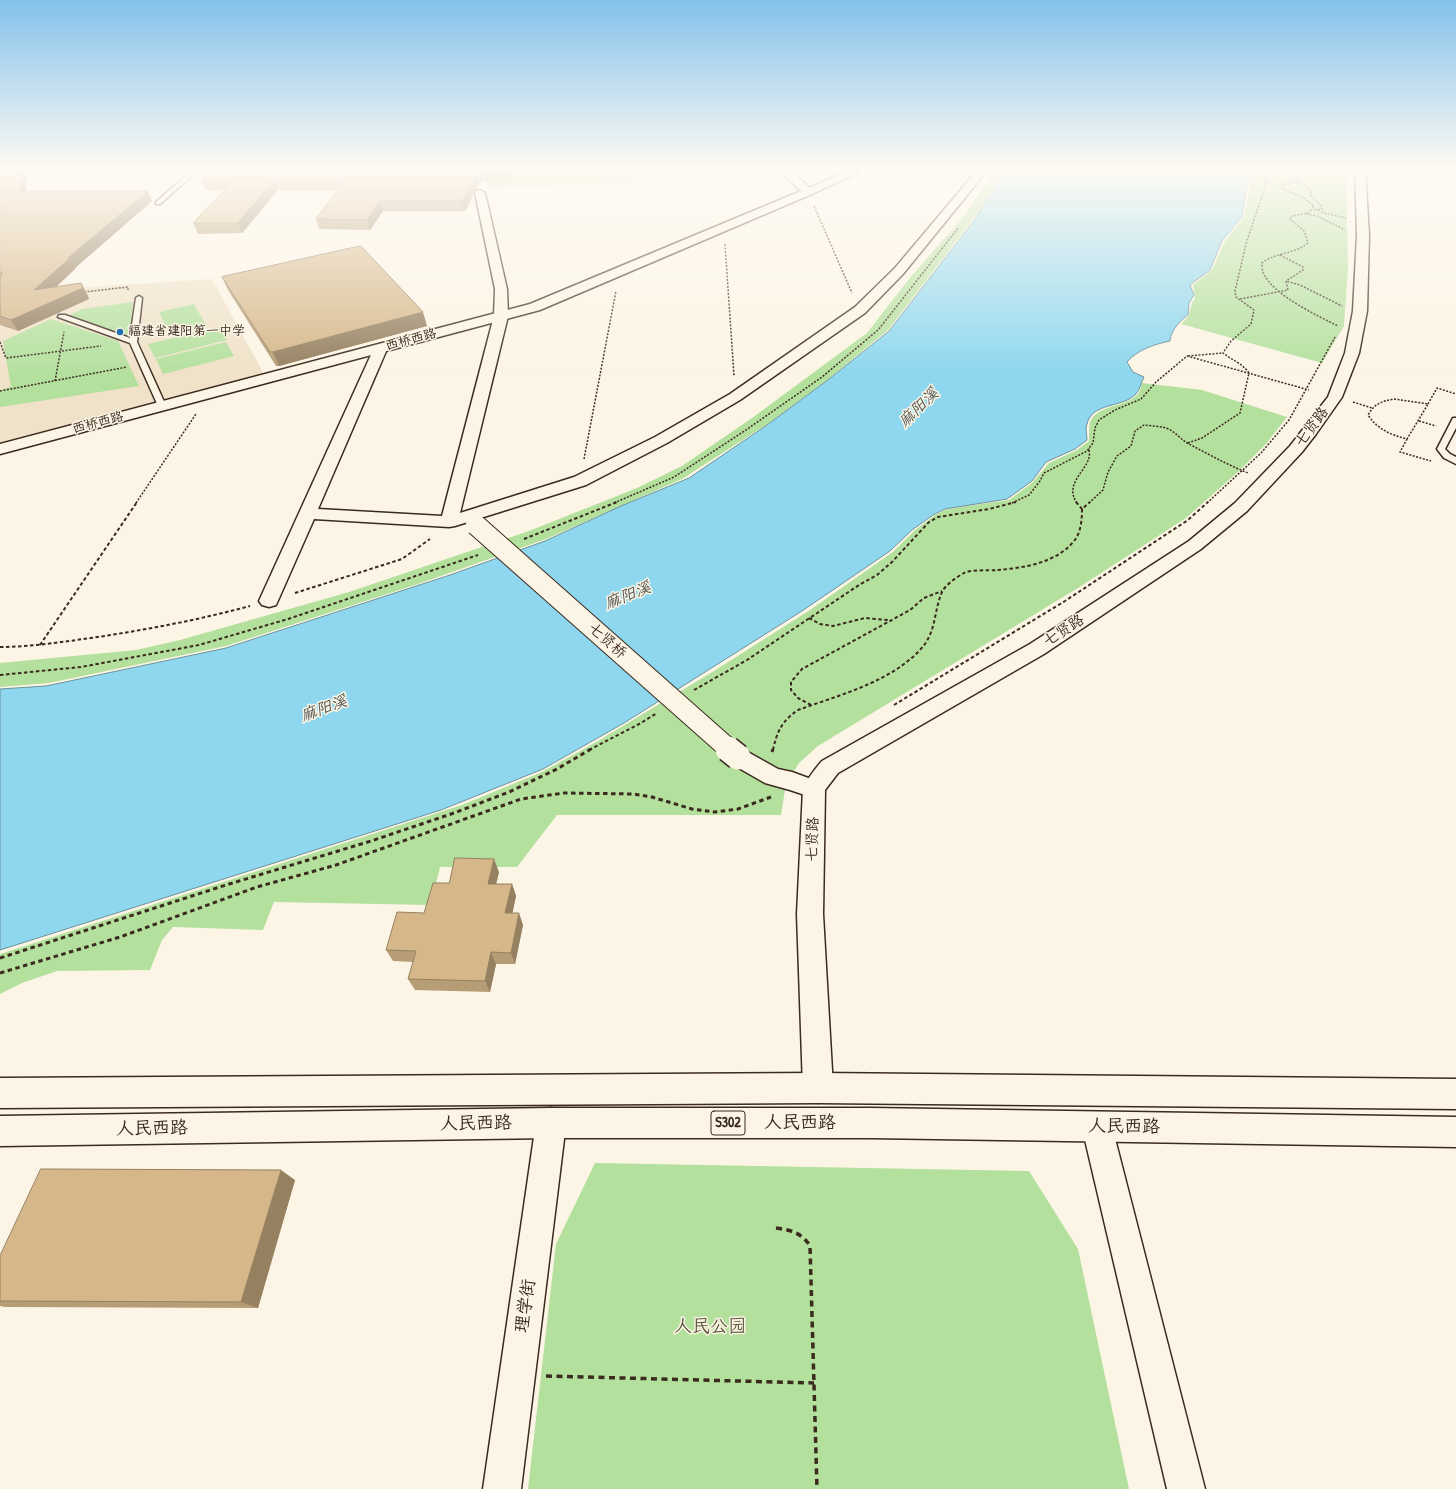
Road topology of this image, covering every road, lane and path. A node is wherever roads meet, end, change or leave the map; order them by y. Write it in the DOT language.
graph roads {
  1 [pos="490,236"];
  2 [pos="702,236"];
  3 [pos="725,236"];
  4 [pos="828,236"];
  5 [pos="929,236"];
  6 [pos="1249,236"];
  7 [pos="1306,236"];
  8 [pos="1363,236"];
  9 [pos="1279,254"];
  10 [pos="620,271"];
  11 [pos="1286,281"];
  12 [pos="84,292"];
  13 [pos="128,292"];
  14 [pos="1282,292"];
  15 [pos="139,298"];
  16 [pos="1240,299"];
  17 [pos="1344,300"];
  18 [pos="1343,307"];
  19 [pos="860,310"];
  20 [pos="1343,312"];
  21 [pos="501,316"];
  22 [pos="65,318"];
  23 [pos="1342,322"];
  24 [pos="1336,336"];
  25 [pos="0,342"];
  26 [pos="133,342"];
  27 [pos="380,349"];
  28 [pos="1223,353"];
  29 [pos="1187,356"];
  30 [pos="143,364"];
  31 [pos="1249,373"];
  32 [pos="55,381"];
  33 [pos="1306,389"];
  34 [pos="1309,390"];
  35 [pos="0,391"];
  36 [pos="209,394"];
  37 [pos="1456,394"];
  38 [pos="735,397"];
  39 [pos="1351,402"];
  40 [pos="1428,404"];
  41 [pos="162,406"];
  42 [pos="1372,408"];
  43 [pos="1456,420"];
  44 [pos="1419,421"];
  45 [pos="1450,431"];
  46 [pos="1407,439"];
  47 [pos="1187,443"];
  48 [pos="1089,448"];
  49 [pos="0,449"];
  50 [pos="1456,461"];
  51 [pos="1432,462"];
  52 [pos="1242,471"];
  53 [pos="580,481"];
  54 [pos="1267,481"];
  55 [pos="1082,509"];
  56 [pos="307,513"];
  57 [pos="449,522"];
  58 [pos="476,526"];
  59 [pos="431,537"];
  60 [pos="942,591"];
  61 [pos="269,601"];
  62 [pos="809,618"];
  63 [pos="889,620"];
  64 [pos="39,646"];
  65 [pos="0,647"];
  66 [pos="688,694"];
  67 [pos="811,705"];
  68 [pos="891,707"];
  69 [pos="662,709"];
  70 [pos="774,786"];
  71 [pos="814,789"];
  72 [pos="0,958"];
  73 [pos="0,973"];
  74 [pos="818,1088"];
  75 [pos="0,1093"];
  76 [pos="1456,1094"];
  77 [pos="551,1123"];
  78 [pos="1097,1127"];
  79 [pos="0,1130"];
  80 [pos="1456,1132"];
  81 [pos="776,1228"];
  82 [pos="517,1375"];
  83 [pos="814,1383"];
  84 [pos="502,1489"];
  85 [pos="817,1489"];
  86 [pos="1186,1489"];
  1 -- 21 [label="main road"];
  2 -- 10 [label="main road, 西桥西路"];
  3 -- 38 [label="path"];
  4 -- 19 [label="path"];
  5 -- 19 [label="main road"];
  6 -- 16 [label="path"];
  7 -- 9 [label="path"];
  8 -- 54 [label="main road, 七贤路"];
  9 -- 11 [label="path"];
  9 -- 14 [label="path"];
  10 -- 21 [label="main road, 西桥西路"];
  10 -- 53 [label="path"];
  11 -- 14 [label="path"];
  11 -- 18 [label="path"];
  12 -- 13 [label="path"];
  14 -- 16 [label="path"];
  14 -- 23 [label="path"];
  15 -- 26 [label="lane"];
  16 -- 28 [label="path"];
  17 -- 18 [label="path"];
  18 -- 20 [label="path"];
  19 -- 38 [label="main road"];
  21 -- 27 [label="main road, 西桥西路"];
  21 -- 57 [label="main road"];
  22 -- 26 [label="lane"];
  22 -- 32 [label="path"];
  24 -- 33 [label="path"];
  25 -- 26 [label="path"];
  26 -- 30 [label="lane"];
  27 -- 36 [label="main road, 西桥西路"];
  27 -- 56 [label="main road"];
  28 -- 29 [label="path"];
  28 -- 31 [label="path"];
  29 -- 31 [label="path"];
  29 -- 48 [label="path"];
  30 -- 32 [label="path"];
  30 -- 41 [label="lane"];
  31 -- 33 [label="path"];
  31 -- 47 [label="path"];
  32 -- 35 [label="path"];
  33 -- 34 [label="path"];
  33 -- 52 [label="path"];
  36 -- 41 [label="main road, 西桥西路"];
  36 -- 64 [label="path"];
  37 -- 40 [label="path"];
  38 -- 53 [label="main road"];
  39 -- 42 [label="path"];
  40 -- 42 [label="path"];
  40 -- 44 [label="path"];
  41 -- 49 [label="main road, 西桥西路"];
  42 -- 46 [label="path"];
  43 -- 45 [label="lane"];
  44 -- 45 [label="path"];
  44 -- 46 [label="path"];
  45 -- 50 [label="lane"];
  46 -- 51 [label="path"];
  47 -- 52 [label="path"];
  47 -- 55 [label="path"];
  48 -- 55 [label="path"];
  48 -- 62 [label="path"];
  52 -- 54 [label="path"];
  52 -- 68 [label="path"];
  53 -- 57 [label="main road"];
  54 -- 71 [label="main road, 七贤路"];
  55 -- 60 [label="path"];
  56 -- 57 [label="main road"];
  56 -- 61 [label="main road"];
  58 -- 70 [label="main road, 七贤桥, bridge"];
  59 -- 61 [label="path"];
  60 -- 63 [label="path"];
  60 -- 67 [label="path"];
  61 -- 64 [label="path"];
  62 -- 63 [label="path"];
  62 -- 66 [label="path"];
  63 -- 67 [label="path"];
  64 -- 65 [label="path"];
  67 -- 70 [label="path"];
  69 -- 72 [label="path"];
  70 -- 71 [label="main road, 七贤桥"];
  70 -- 73 [label="path"];
  71 -- 74 [label="main road, 七贤路"];
  74 -- 75 [label="main road"];
  74 -- 76 [label="main road"];
  77 -- 78 [label="main road, 人民西路 / S302"];
  77 -- 79 [label="main road, 人民西路 / S302"];
  77 -- 82 [label="main road, 理学街"];
  78 -- 80 [label="main road, 人民西路 / S302"];
  78 -- 86 [label="main road"];
  81 -- 83 [label="path"];
  82 -- 83 [label="path"];
  82 -- 84 [label="main road, 理学街"];
  83 -- 85 [label="path"];
}
